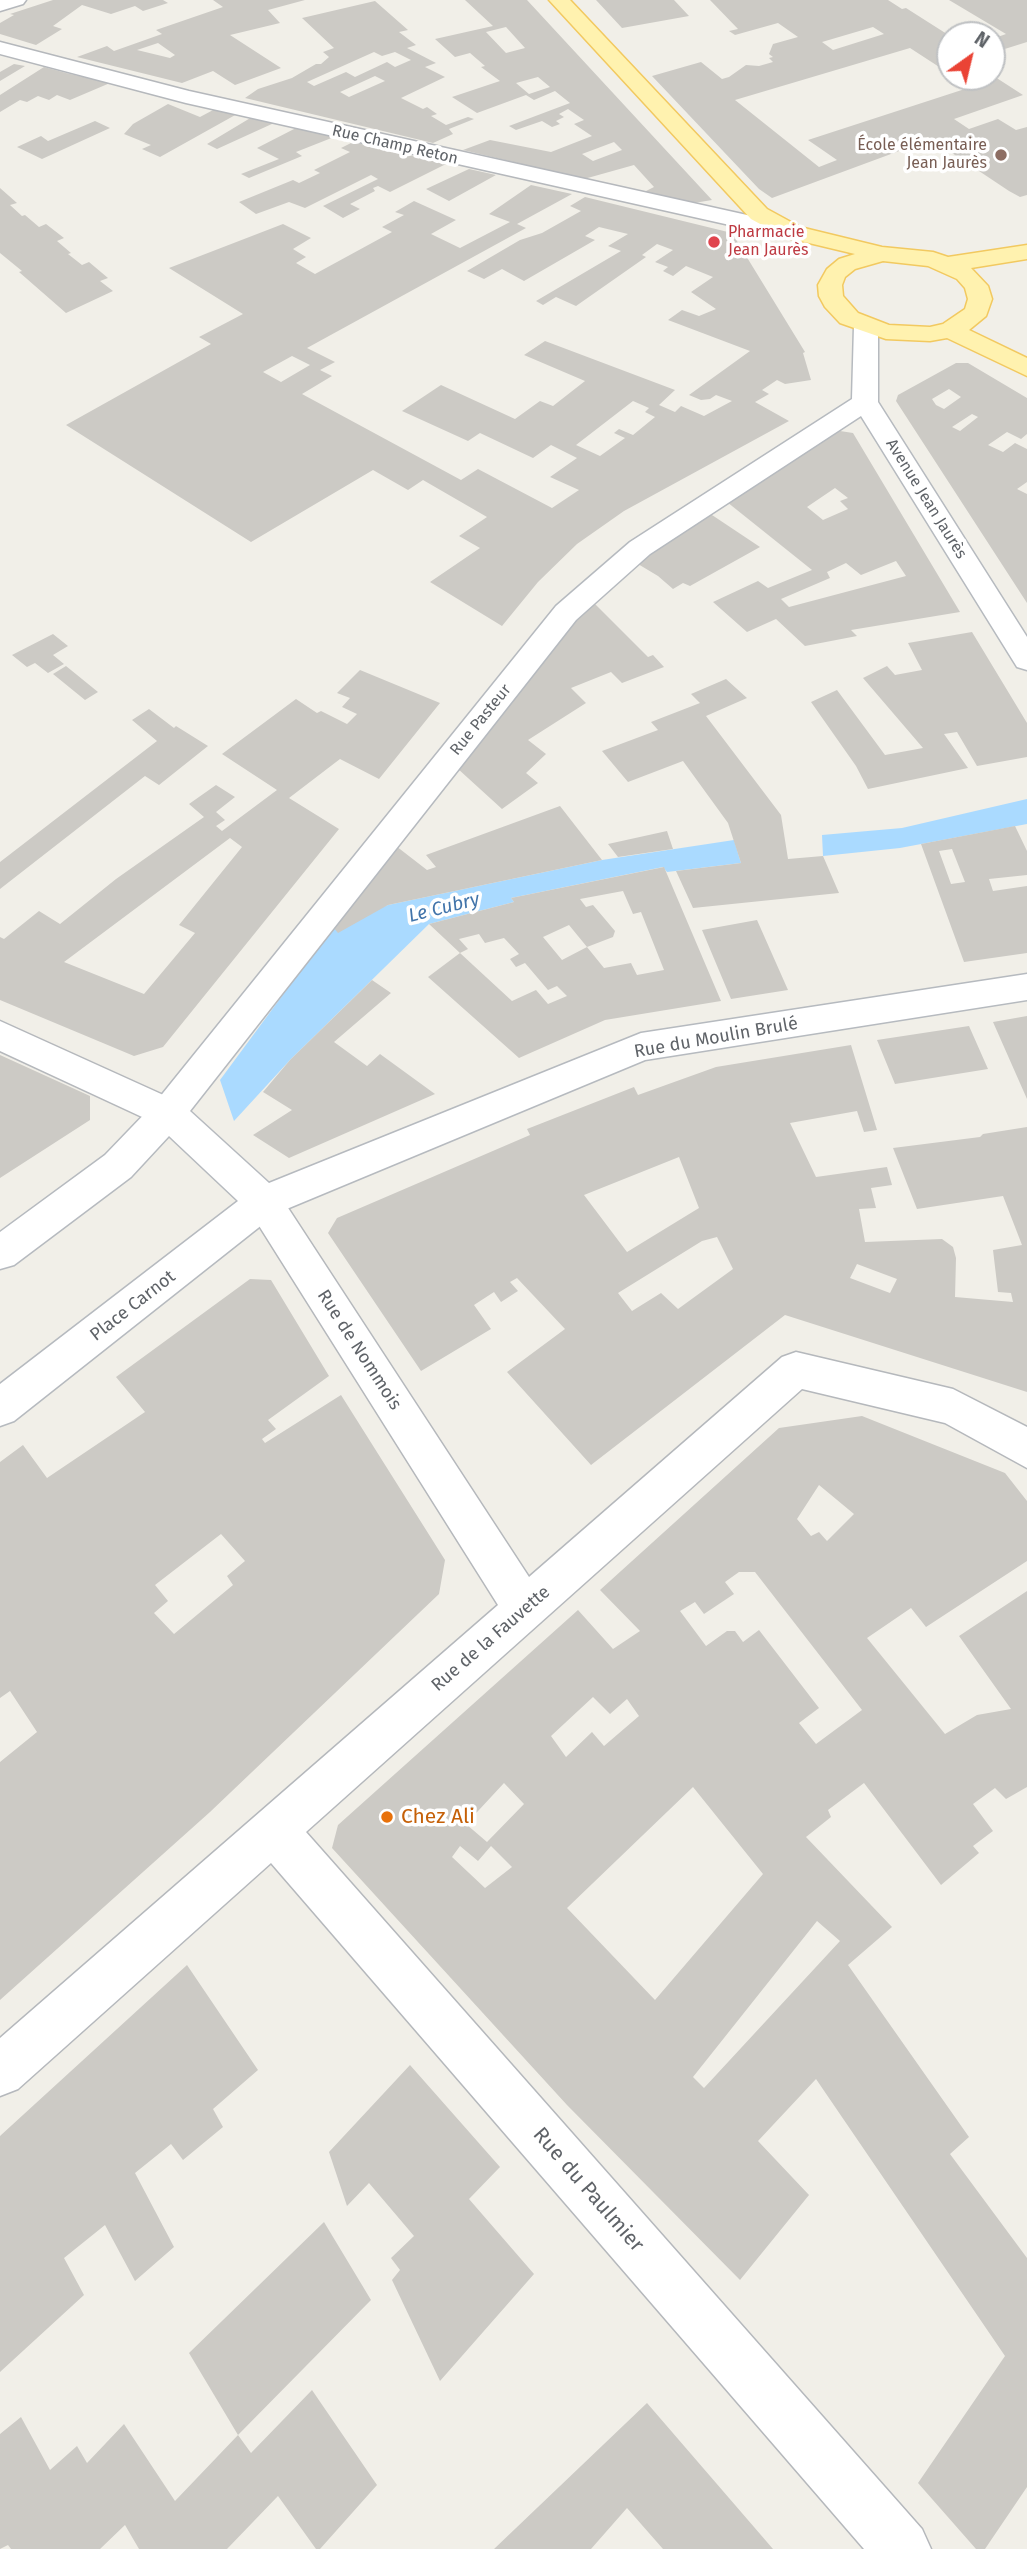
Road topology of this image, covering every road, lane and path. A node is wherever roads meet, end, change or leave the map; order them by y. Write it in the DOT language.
graph roads {
  1 [pos="16,0"];
  2 [pos="559,0"];
  3 [pos="0,5"];
  4 [pos="0,48"];
  5 [pos="792,232"];
  6 [pos="1027,252"];
  7 [pos="882,254"];
  8 [pos="948,264"];
  9 [pos="830,285"];
  10 [pos="866,326"];
  11 [pos="950,330"];
  12 [pos="1027,368"];
  13 [pos="865,402"];
  14 [pos="1027,660"];
  15 [pos="1027,987"];
  16 [pos="0,1035"];
  17 [pos="168,1113"];
  18 [pos="264,1202"];
  19 [pos="0,1253"];
  20 [pos="0,1408"];
  21 [pos="1027,1450"];
  22 [pos="525,1609"];
  23 [pos="274,1831"];
  24 [pos="0,2071"];
  25 [pos="902,2549"];
  1 -- 3 [label="street"];
  2 -- 5 [label="main road"];
  4 -- 5 [label="street, Rue Champ Reton"];
  5 -- 7 [label="main road"];
  5 -- 9 [label="main road"];
  6 -- 8 [label="main road"];
  7 -- 8 [label="main road"];
  7 -- 9 [label="main road"];
  8 -- 11 [label="main road"];
  9 -- 10 [label="main road"];
  10 -- 11 [label="main road"];
  10 -- 13 [label="street"];
  11 -- 12 [label="main road"];
  13 -- 14 [label="street, Avenue Jean Jaurès"];
  13 -- 17 [label="street, Rue Pasteur"];
  15 -- 18 [label="street, Rue du Moulin Brulé"];
  16 -- 17 [label="street, Rue de Nommois"];
  17 -- 18 [label="street, Rue de Nommois"];
  17 -- 19 [label="street"];
  18 -- 20 [label="street, Place Carnot"];
  18 -- 22 [label="street, Rue de Nommois"];
  21 -- 22 [label="street, Rue de la Fauvette"];
  22 -- 23 [label="street, Rue de la Fauvette"];
  23 -- 24 [label="street, Rue de la Fauvette"];
  23 -- 25 [label="street, Rue du Paulmier"];
}
